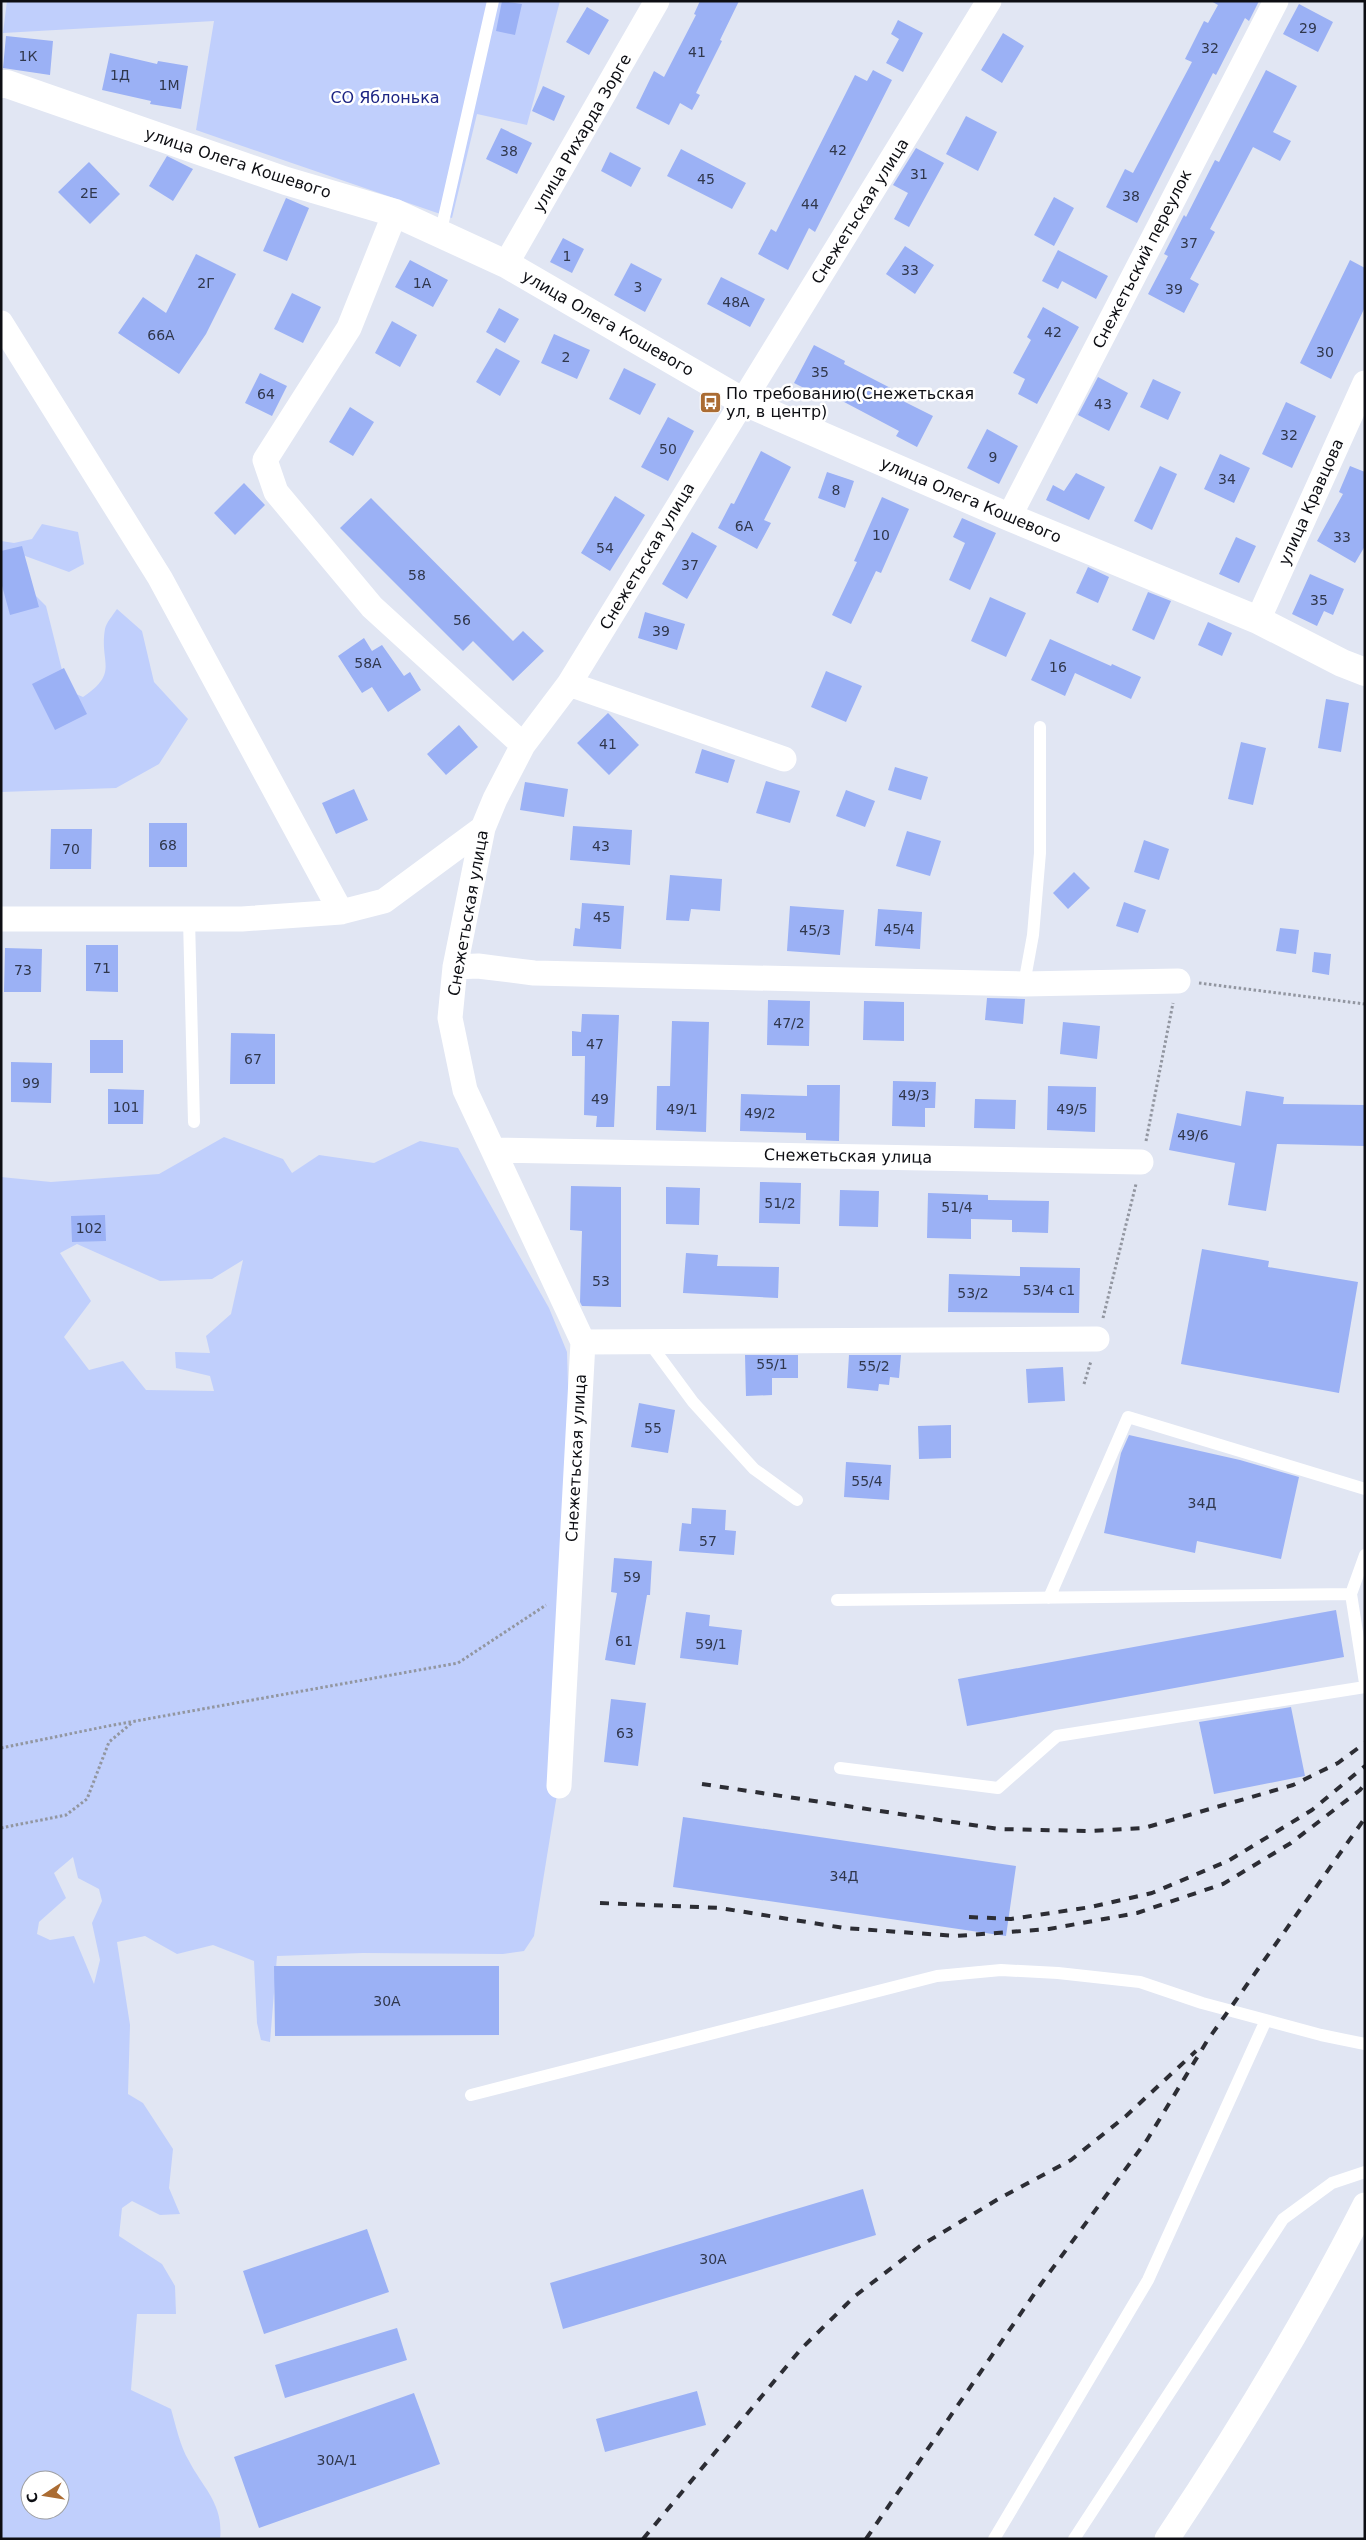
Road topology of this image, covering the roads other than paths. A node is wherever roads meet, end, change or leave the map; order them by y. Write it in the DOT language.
graph roads {
  1 [pos="493,1"];
  2 [pos="657,1"];
  3 [pos="989,1"];
  4 [pos="1276,1"];
  5 [pos="1,84"];
  6 [pos="395,212"];
  7 [pos="440,235"];
  8 [pos="506,264"];
  9 [pos="1,323"];
  10 [pos="1365,383"];
  11 [pos="742,401"];
  12 [pos="1009,517"];
  13 [pos="1258,620"];
  14 [pos="1365,672"];
  15 [pos="569,684"];
  16 [pos="1040,727"];
  17 [pos="523,745"];
  18 [pos="784,758"];
  19 [pos="483,828"];
  20 [pos="341,912"];
  21 [pos="1,919"];
  22 [pos="189,919"];
  23 [pos="455,966"];
  24 [pos="1178,981"];
  25 [pos="1024,984"];
  26 [pos="194,1122"];
  27 [pos="494,1150"];
  28 [pos="1141,1162"];
  29 [pos="1097,1339"];
  30 [pos="648,1341"];
  31 [pos="583,1342"];
  32 [pos="1365,1489"];
  33 [pos="797,1500"];
  34 [pos="1365,1555"];
  35 [pos="1351,1594"];
  36 [pos="1049,1598"];
  37 [pos="837,1600"];
  38 [pos="1365,1685"];
  39 [pos="840,1768"];
  40 [pos="559,1786"];
  41 [pos="1266,2020"];
  42 [pos="1365,2044"];
  43 [pos="471,2095"];
  44 [pos="1365,2172"];
  45 [pos="1365,2205"];
  46 [pos="994,2539"];
  47 [pos="1074,2539"];
  48 [pos="1167,2539"];
  1 -- 7 [label="lane"];
  2 -- 8 [label="street, улица Рихарда Зорге"];
  3 -- 11 [label="street, Снежетьская улица"];
  4 -- 12 [label="street, Снежетьский переулок"];
  5 -- 6 [label="street, улица Олега Кошевого"];
  6 -- 7 [label="street, улица Олега Кошевого"];
  6 -- 17 [label="street"];
  7 -- 8 [label="street, улица Олега Кошевого"];
  8 -- 11 [label="street, улица Олега Кошевого"];
  9 -- 20 [label="street"];
  10 -- 13 [label="street, улица Кравцова"];
  11 -- 12 [label="street, улица Олега Кошевого"];
  11 -- 15 [label="street, Снежетьская улица"];
  12 -- 13 [label="street, улица Олега Кошевого"];
  13 -- 14 [label="street, улица Олега Кошевого"];
  15 -- 17 [label="street, Снежетьская улица"];
  15 -- 18 [label="street"];
  16 -- 25 [label="lane"];
  17 -- 19 [label="street, Снежетьская улица"];
  19 -- 20 [label="street"];
  19 -- 23 [label="street, Снежетьская улица"];
  20 -- 22 [label="street"];
  21 -- 22 [label="street"];
  22 -- 26 [label="lane"];
  23 -- 25 [label="street"];
  23 -- 27 [label="street, Снежетьская улица"];
  24 -- 25 [label="street"];
  27 -- 28 [label="street, Снежетьская улица"];
  27 -- 31 [label="street, Снежетьская улица"];
  29 -- 30 [label="street"];
  30 -- 31 [label="street"];
  30 -- 33 [label="lane"];
  31 -- 40 [label="street, Снежетьская улица"];
  32 -- 36 [label="lane"];
  34 -- 35 [label="lane"];
  35 -- 36 [label="lane"];
  35 -- 38 [label="lane"];
  36 -- 37 [label="lane"];
  38 -- 39 [label="lane"];
  41 -- 42 [label="lane"];
  41 -- 43 [label="lane"];
  41 -- 46 [label="lane"];
  44 -- 47 [label="lane"];
  45 -- 48 [label="street"];
}
